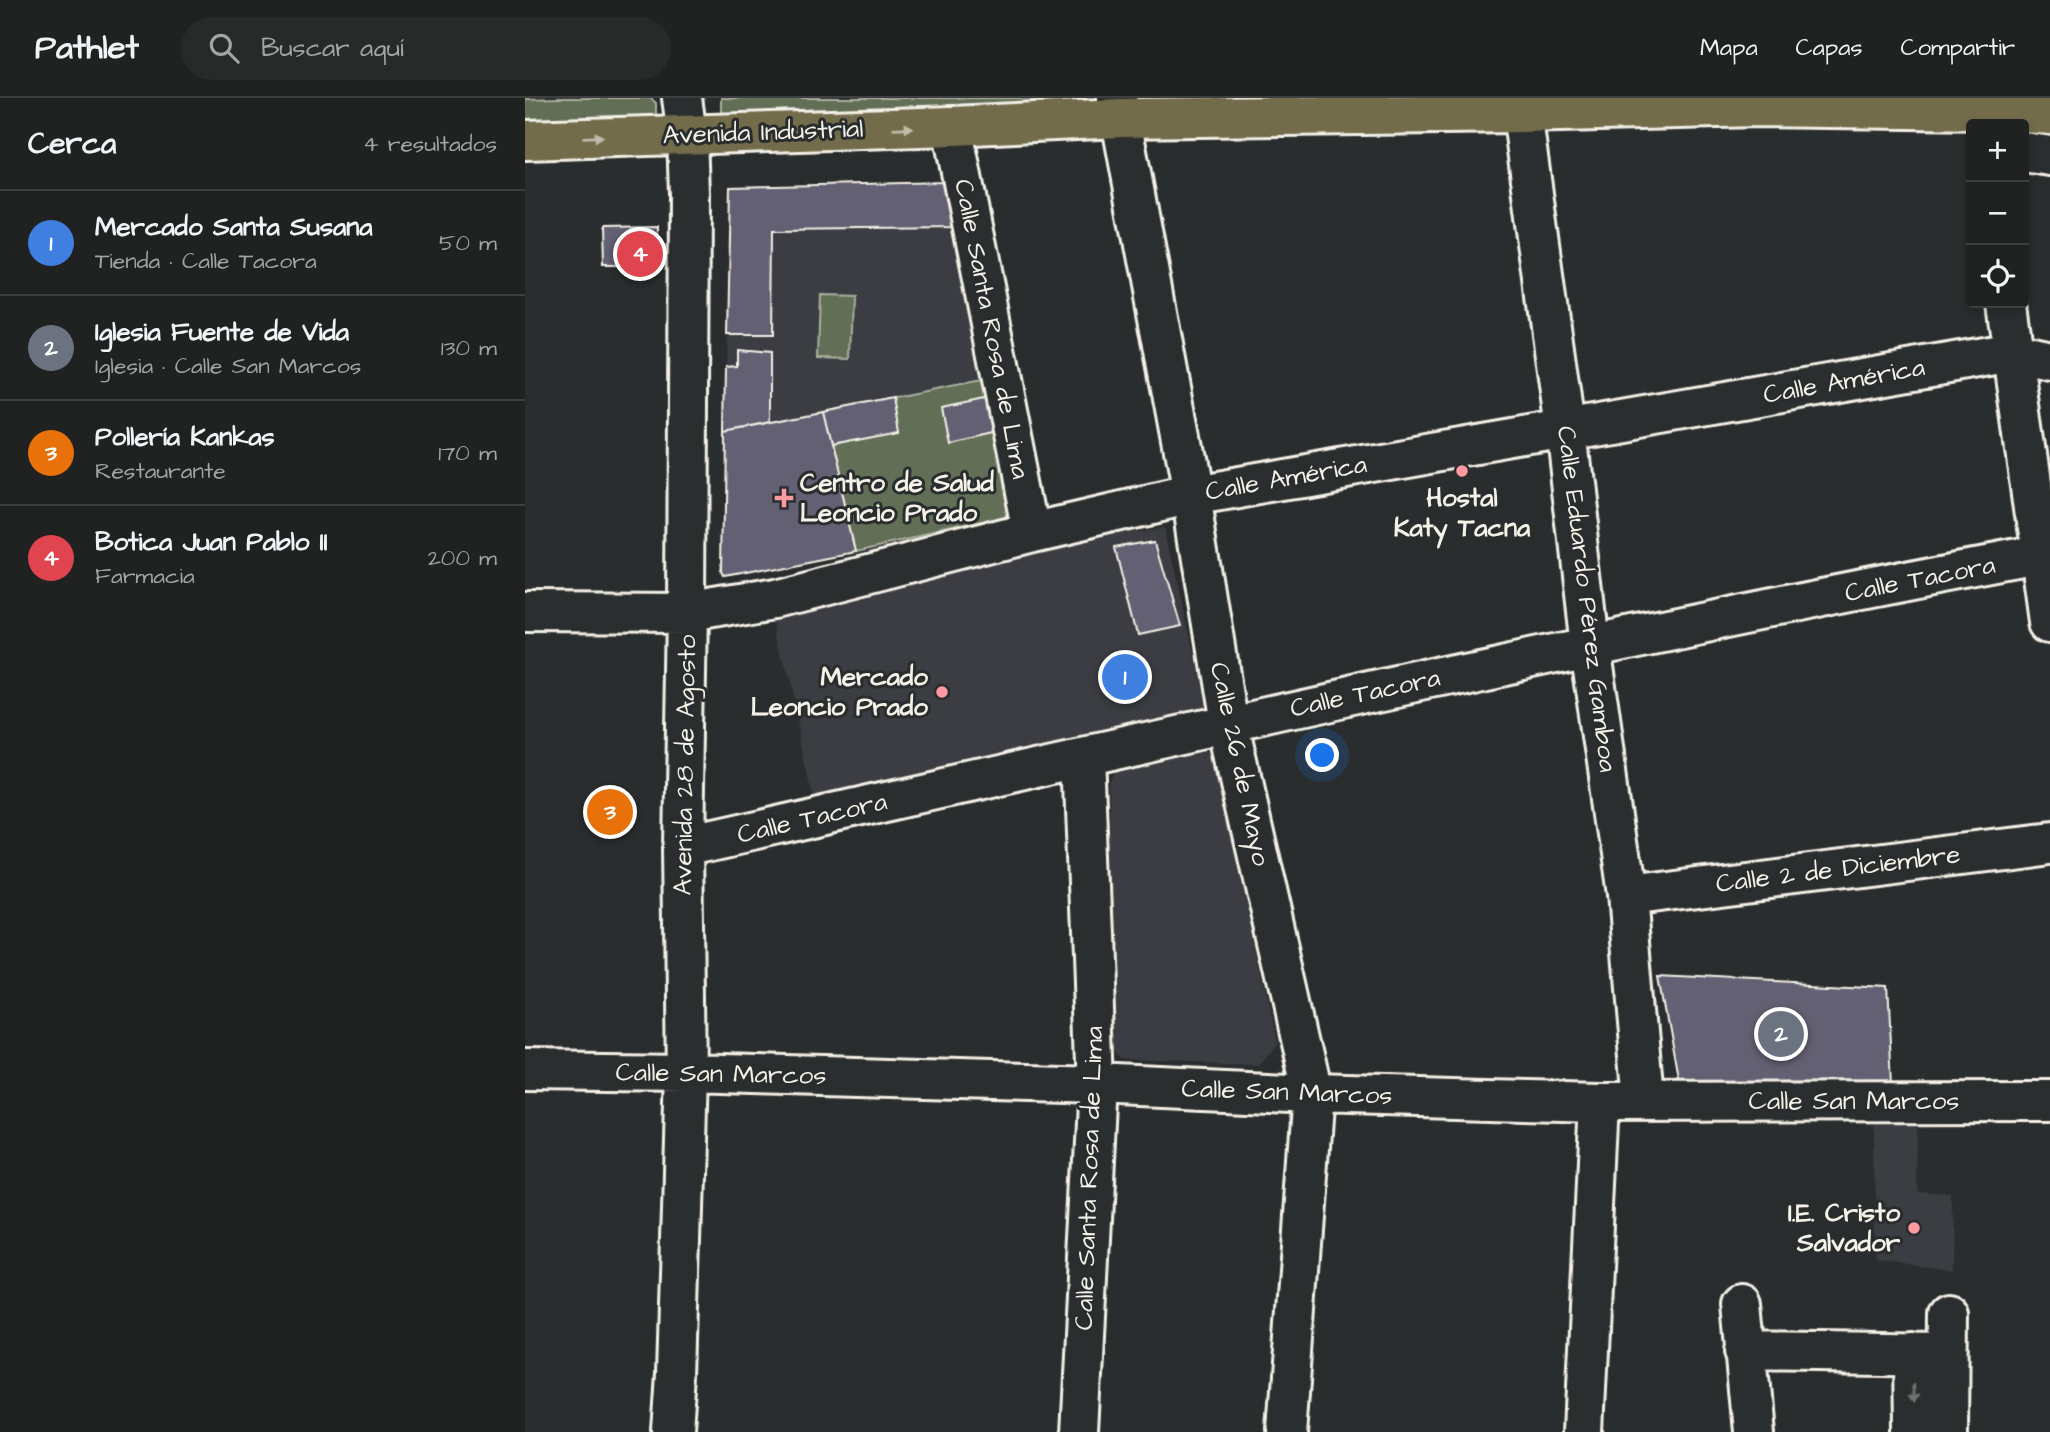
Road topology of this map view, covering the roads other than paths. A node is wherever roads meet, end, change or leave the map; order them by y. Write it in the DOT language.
graph roads {
  1 [pos="1521,106"];
  2 [pos="1119,108"];
  3 [pos="1984,111"];
  4 [pos="2050,115"];
  5 [pos="685,116"];
  6 [pos="952,126"];
  7 [pos="525,140"];
  8 [pos="2029,153"];
  9 [pos="2050,156"];
  10 [pos="2007,308"];
  11 [pos="2013,352"];
  12 [pos="2050,360"];
  13 [pos="1565,429"];
  14 [pos="1191,495"];
  15 [pos="1032,532"];
  16 [pos="2046,554"];
  17 [pos="525,612"];
  18 [pos="687,613"];
  19 [pos="2050,622"];
  20 [pos="1590,645"];
  21 [pos="1228,723"];
  22 [pos="1084,757"];
  23 [pos="2050,843"];
  24 [pos="683,847"];
  25 [pos="1626,896"];
  26 [pos="525,1070"];
  27 [pos="686,1072"];
  28 [pos="1097,1084"];
  29 [pos="1312,1094"];
  30 [pos="1644,1101"];
  31 [pos="2050,1101"];
  32 [pos="1600,1102"];
  33 [pos="1742,1304"];
  34 [pos="1949,1313"];
  35 [pos="1745,1351"];
  36 [pos="1930,1353"];
  37 [pos="673,1432"];
  38 [pos="1079,1432"];
  39 [pos="1287,1432"];
  40 [pos="1584,1432"];
  41 [pos="1754,1432"];
  42 [pos="1914,1432"];
  43 [pos="1948,1432"];
  1 -- 2 [label="main road, Avenida Industrial"];
  1 -- 3 [label="main road, Avenida Industrial"];
  1 -- 13 [label="street, Calle Eduardo Pérez Gamboa"];
  2 -- 6 [label="main road, Avenida Industrial"];
  2 -- 14 [label="street, Calle 26 de Mayo"];
  3 -- 4 [label="main road, Avenida Industrial"];
  5 -- 6 [label="main road, Avenida Industrial, one-way"];
  7 -- 5 [label="main road, Avenida Industrial, one-way"];
  5 -- 18 [label="street, Avenida 28 de Agosto"];
  6 -- 15 [label="street, Calle Santa Rosa de Lima"];
  8 -- 9 [label="street"];
  10 -- 11 [label="street"];
  11 -- 12 [label="street, Calle América"];
  11 -- 13 [label="street, Calle América"];
  11 -- 16 [label="street"];
  13 -- 14 [label="street, Calle América"];
  13 -- 20 [label="street, Calle Eduardo Pérez Gamboa"];
  14 -- 15 [label="street, Calle América"];
  14 -- 21 [label="street, Calle 26 de Mayo"];
  15 -- 18 [label="street, Calle América"];
  16 -- 19 [label="street"];
  16 -- 20 [label="street, Calle Tacora"];
  17 -- 18 [label="street, Calle América"];
  18 -- 24 [label="street, Avenida 28 de Agosto"];
  20 -- 21 [label="street, Calle Tacora"];
  20 -- 25 [label="street, Calle Eduardo Pérez Gamboa"];
  21 -- 22 [label="street, Calle Tacora"];
  21 -- 29 [label="street, Calle 26 de Mayo"];
  22 -- 24 [label="street, Calle Tacora"];
  22 -- 28 [label="street, Calle Santa Rosa de Lima"];
  23 -- 25 [label="street, Calle 2 de Diciembre"];
  24 -- 27 [label="street, Avenida 28 de Agosto"];
  25 -- 30 [label="street, Calle Eduardo Pérez Gamboa"];
  26 -- 27 [label="street, Calle San Marcos"];
  27 -- 28 [label="street, Calle San Marcos"];
  27 -- 37 [label="street, Avenida 28 de Agosto"];
  28 -- 29 [label="street, Calle San Marcos"];
  28 -- 38 [label="street, Calle Santa Rosa de Lima"];
  29 -- 32 [label="street, Calle San Marcos"];
  29 -- 39 [label="street, Calle 26 de Mayo"];
  30 -- 31 [label="street, Calle San Marcos"];
  30 -- 32 [label="street, Calle San Marcos"];
  32 -- 40 [label="street"];
  33 -- 35 [label="street"];
  34 -- 36 [label="street"];
  35 -- 36 [label="street"];
  35 -- 41 [label="street"];
  36 -- 42 [label="street, one-way"];
  36 -- 43 [label="street"];
}
